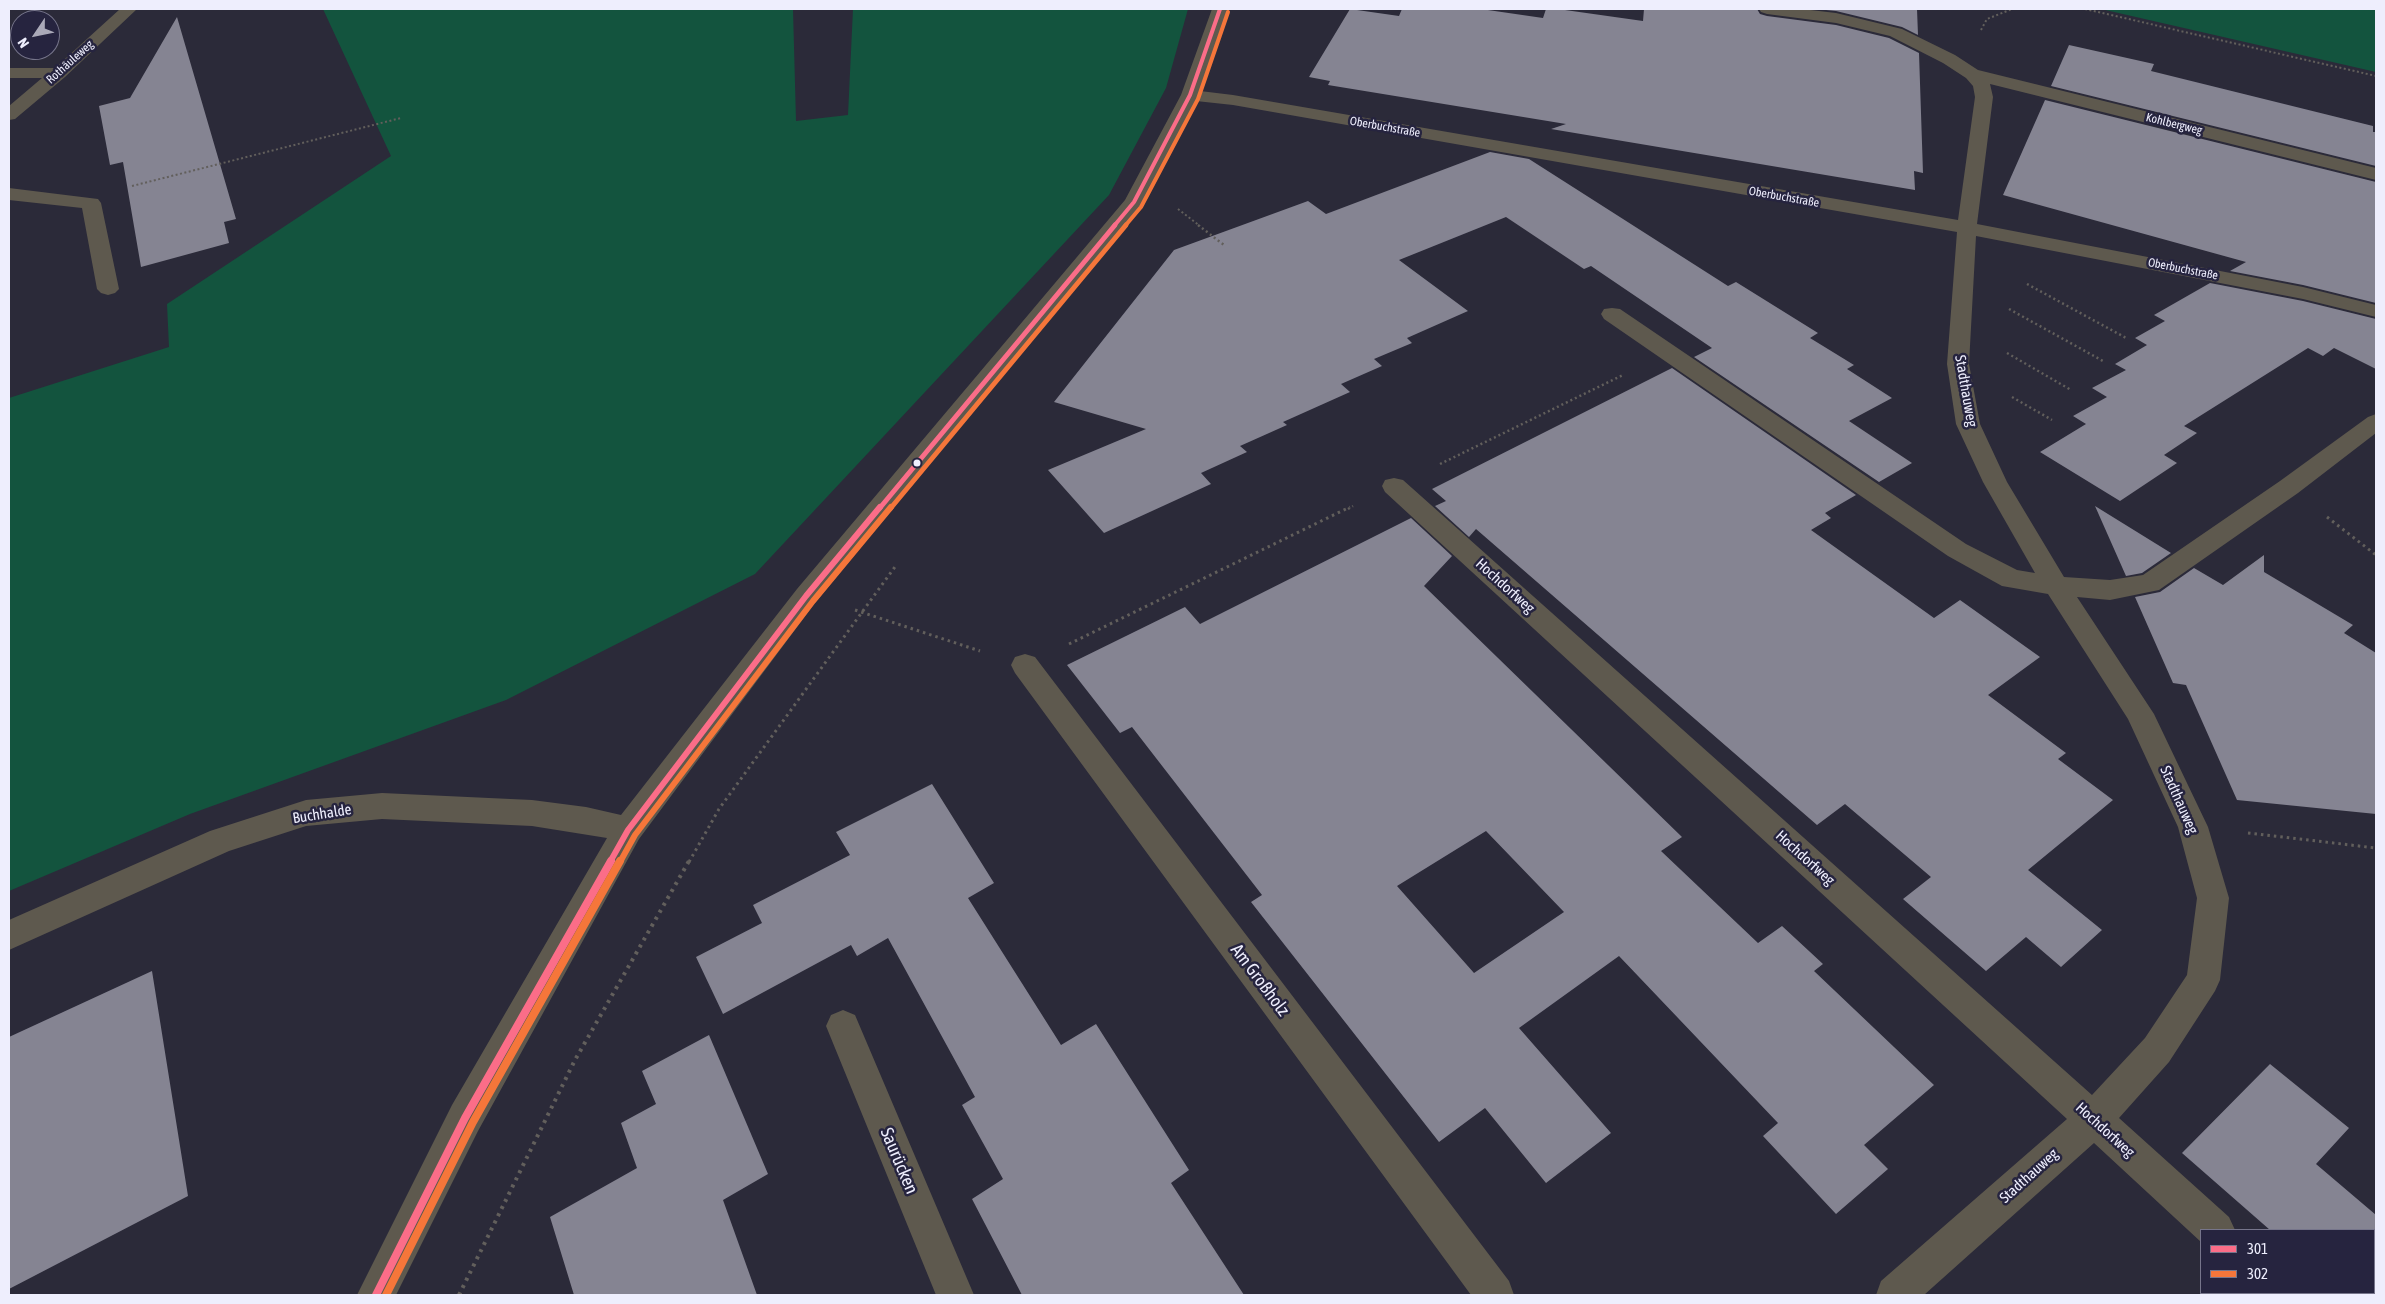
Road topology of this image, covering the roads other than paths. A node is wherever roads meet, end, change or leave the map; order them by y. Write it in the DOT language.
graph roads {
  1 [pos="129,9"];
  2 [pos="1220,9"];
  3 [pos="1767,9"];
  4 [pos="9,73"];
  5 [pos="59,73"];
  6 [pos="1972,74"];
  7 [pos="1190,95"];
  8 [pos="9,114"];
  9 [pos="2376,174"];
  10 [pos="9,194"];
  11 [pos="1966,241"];
  12 [pos="108,289"];
  13 [pos="2376,311"];
  14 [pos="1612,314"];
  15 [pos="2376,422"];
  16 [pos="1394,486"];
  17 [pos="2056,586"];
  18 [pos="1025,666"];
  19 [pos="628,830"];
  20 [pos="9,935"];
  21 [pos="843,1026"];
  22 [pos="2093,1120"];
  23 [pos="2215,1229"];
  24 [pos="376,1295"];
  25 [pos="955,1295"];
  26 [pos="1495,1295"];
  27 [pos="1896,1295"];
  1 -- 5 [label="street, Rothäuleweg"];
  2 -- 7 [label="street"];
  3 -- 6 [label="street, Kohlbergweg"];
  4 -- 5 [label="street"];
  5 -- 8 [label="street, Rothäuleweg"];
  6 -- 9 [label="street, Kohlbergweg"];
  6 -- 11 [label="street, Kohlbergweg"];
  7 -- 11 [label="street, Oberbuchstraße"];
  7 -- 19 [label="street"];
  10 -- 12 [label="street"];
  11 -- 13 [label="street, Oberbuchstraße"];
  11 -- 17 [label="street, Stadthauweg"];
  14 -- 17 [label="street"];
  15 -- 17 [label="street"];
  16 -- 22 [label="street, Hochdorfweg"];
  17 -- 22 [label="street, Stadthauweg"];
  18 -- 26 [label="street, Am Großholz"];
  19 -- 20 [label="street, Buchhalde"];
  19 -- 24 [label="street"];
  21 -- 25 [label="street, Saurücken"];
  22 -- 23 [label="street, Hochdorfweg"];
  22 -- 27 [label="street, Stadthauweg"];
}
